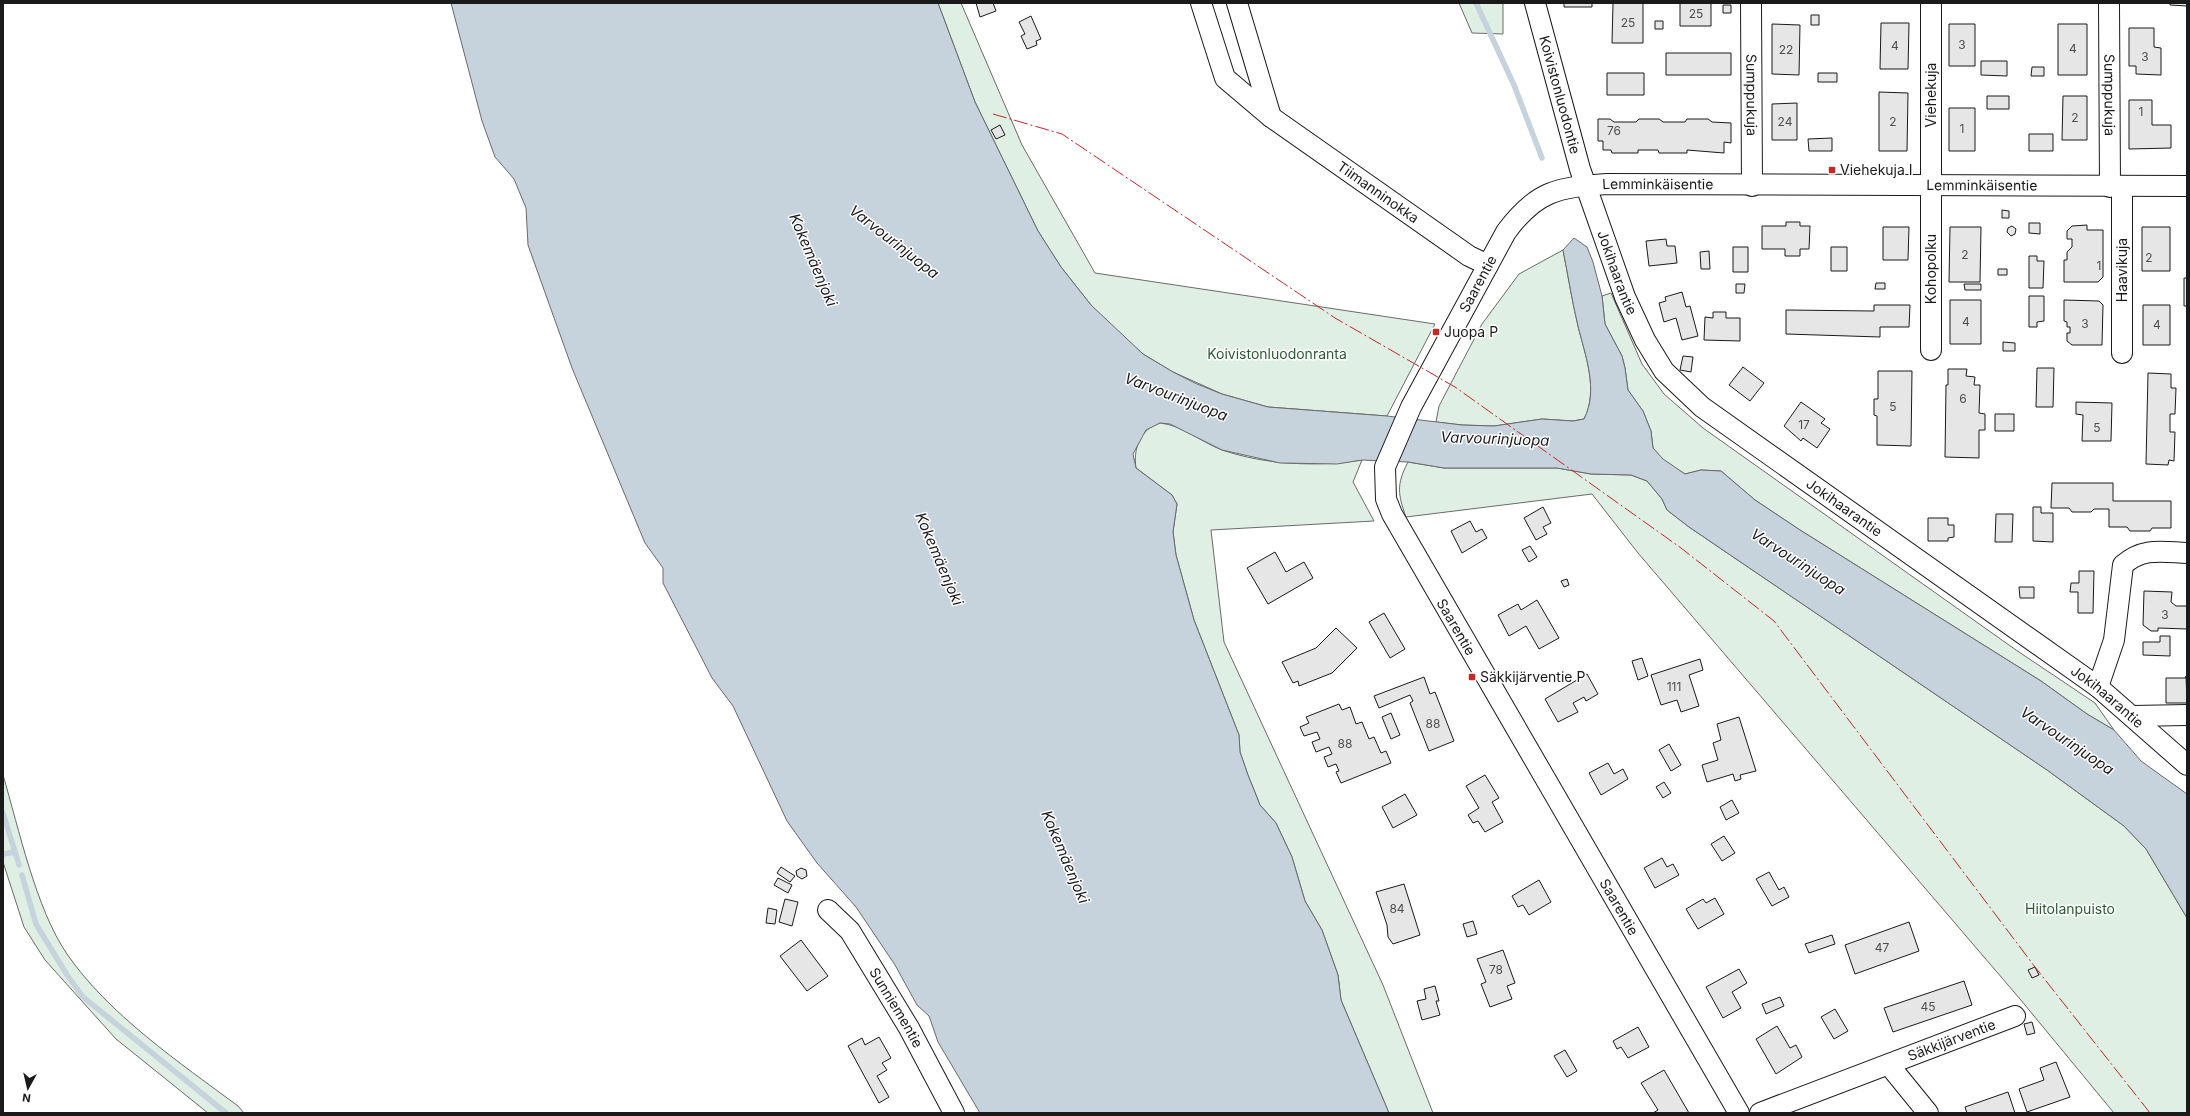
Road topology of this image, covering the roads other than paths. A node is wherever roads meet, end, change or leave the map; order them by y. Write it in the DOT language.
graph roads {
  1 [pos="1201,3"];
  2 [pos="1237,3"];
  3 [pos="1534,3"];
  4 [pos="1752,3"];
  5 [pos="1931,3"];
  6 [pos="2110,3"];
  7 [pos="1271,117"];
  8 [pos="1585,186"];
  9 [pos="1752,186"];
  10 [pos="2187,186"];
  11 [pos="1931,187"];
  12 [pos="2116,187"];
  13 [pos="1488,265"];
  14 [pos="1931,350"];
  15 [pos="2122,353"];
  16 [pos="2187,553"];
  17 [pos="2098,687"];
  18 [pos="2187,715"];
  19 [pos="2133,716"];
  20 [pos="2187,765"];
  21 [pos="828,910"];
  22 [pos="2015,1016"];
  23 [pos="1888,1065"];
  24 [pos="954,1113"];
  25 [pos="1739,1113"];
  26 [pos="1760,1113"];
  27 [pos="1928,1113"];
  1 -- 7 [label="street, Tiimanninokka"];
  2 -- 7 [label="street"];
  3 -- 8 [label="street, Koivistonluodontie"];
  4 -- 9 [label="street, Sumppukuja"];
  5 -- 11 [label="street, Viehekuja"];
  6 -- 12 [label="street, Sumppukuja"];
  7 -- 13 [label="street, Tiimanninokka"];
  8 -- 9 [label="street, Lemminkäisentie"];
  8 -- 13 [label="street, Saarentie"];
  8 -- 17 [label="street, Jokihaarantie"];
  9 -- 11 [label="street, Lemminkäisentie"];
  10 -- 12 [label="street, Lemminkäisentie"];
  11 -- 12 [label="street, Lemminkäisentie"];
  11 -- 14 [label="street, Kohopolku"];
  12 -- 15 [label="street, Haavikuja"];
  13 -- 25 [label="street, Saarentie"];
  16 -- 17 [label="street"];
  17 -- 19 [label="street, Jokihaarantie"];
  18 -- 19 [label="street"];
  19 -- 20 [label="street, Jokihaarantie"];
  21 -- 24 [label="street, Sunniementie"];
  22 -- 23 [label="street, Säkkijärventie"];
  23 -- 26 [label="street, Säkkijärventie"];
  23 -- 27 [label="street, Säkkijärventie"];
}
